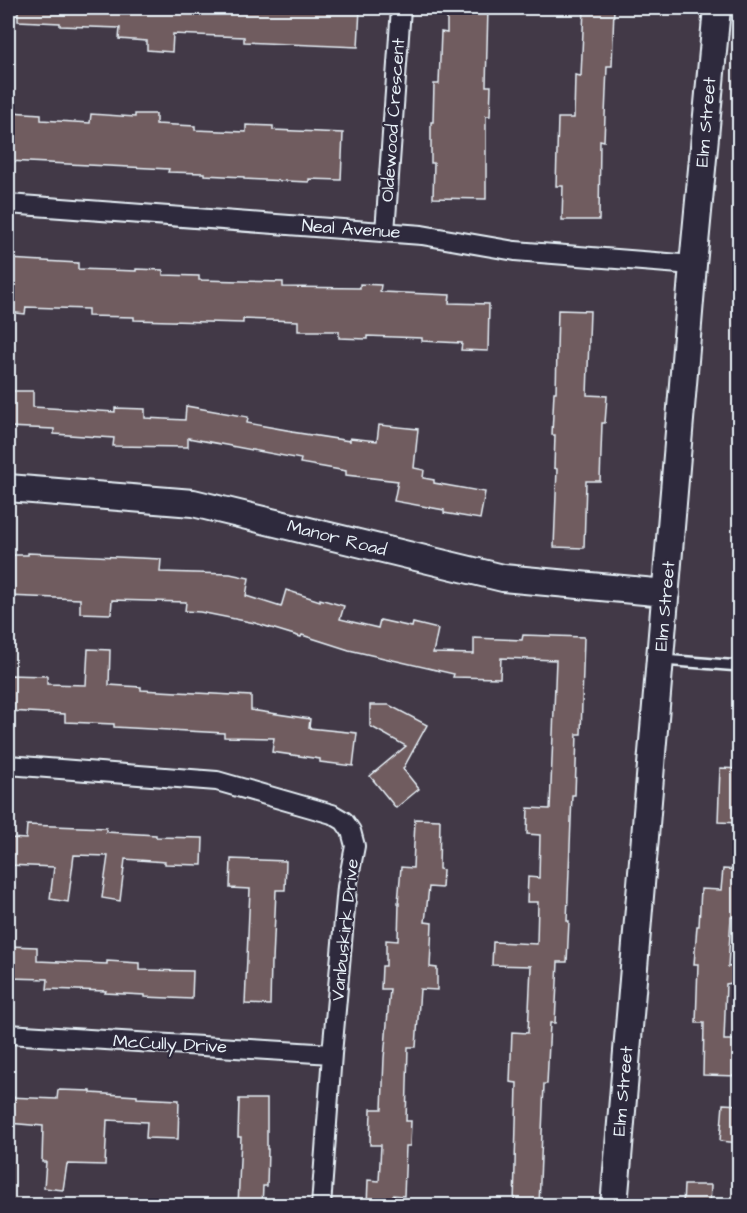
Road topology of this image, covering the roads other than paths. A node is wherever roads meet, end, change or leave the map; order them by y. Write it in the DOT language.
graph roads {
  1 [pos="401,8"];
  2 [pos="717,8"];
  3 [pos="8,204"];
  4 [pos="385,232"];
  5 [pos="693,265"];
  6 [pos="8,489"];
  7 [pos="666,593"];
  8 [pos="660,660"];
  9 [pos="740,666"];
  10 [pos="8,765"];
  11 [pos="8,1034"];
  12 [pos="332,1053"];
  13 [pos="321,1206"];
  14 [pos="614,1206"];
  1 -- 4 [label="street, Oldewood Crescent"];
  2 -- 5 [label="main road, Elm Street"];
  3 -- 4 [label="street, Neal Avenue"];
  4 -- 5 [label="street, Neal Avenue"];
  5 -- 7 [label="main road, Elm Street"];
  6 -- 7 [label="main road, Manor Road"];
  7 -- 8 [label="main road, Elm Street"];
  8 -- 9 [label="lane"];
  8 -- 14 [label="main road, Elm Street"];
  10 -- 12 [label="street, Vanbuskirk Drive"];
  11 -- 12 [label="street, McCully Drive"];
  12 -- 13 [label="street, Vanbuskirk Drive"];
}
